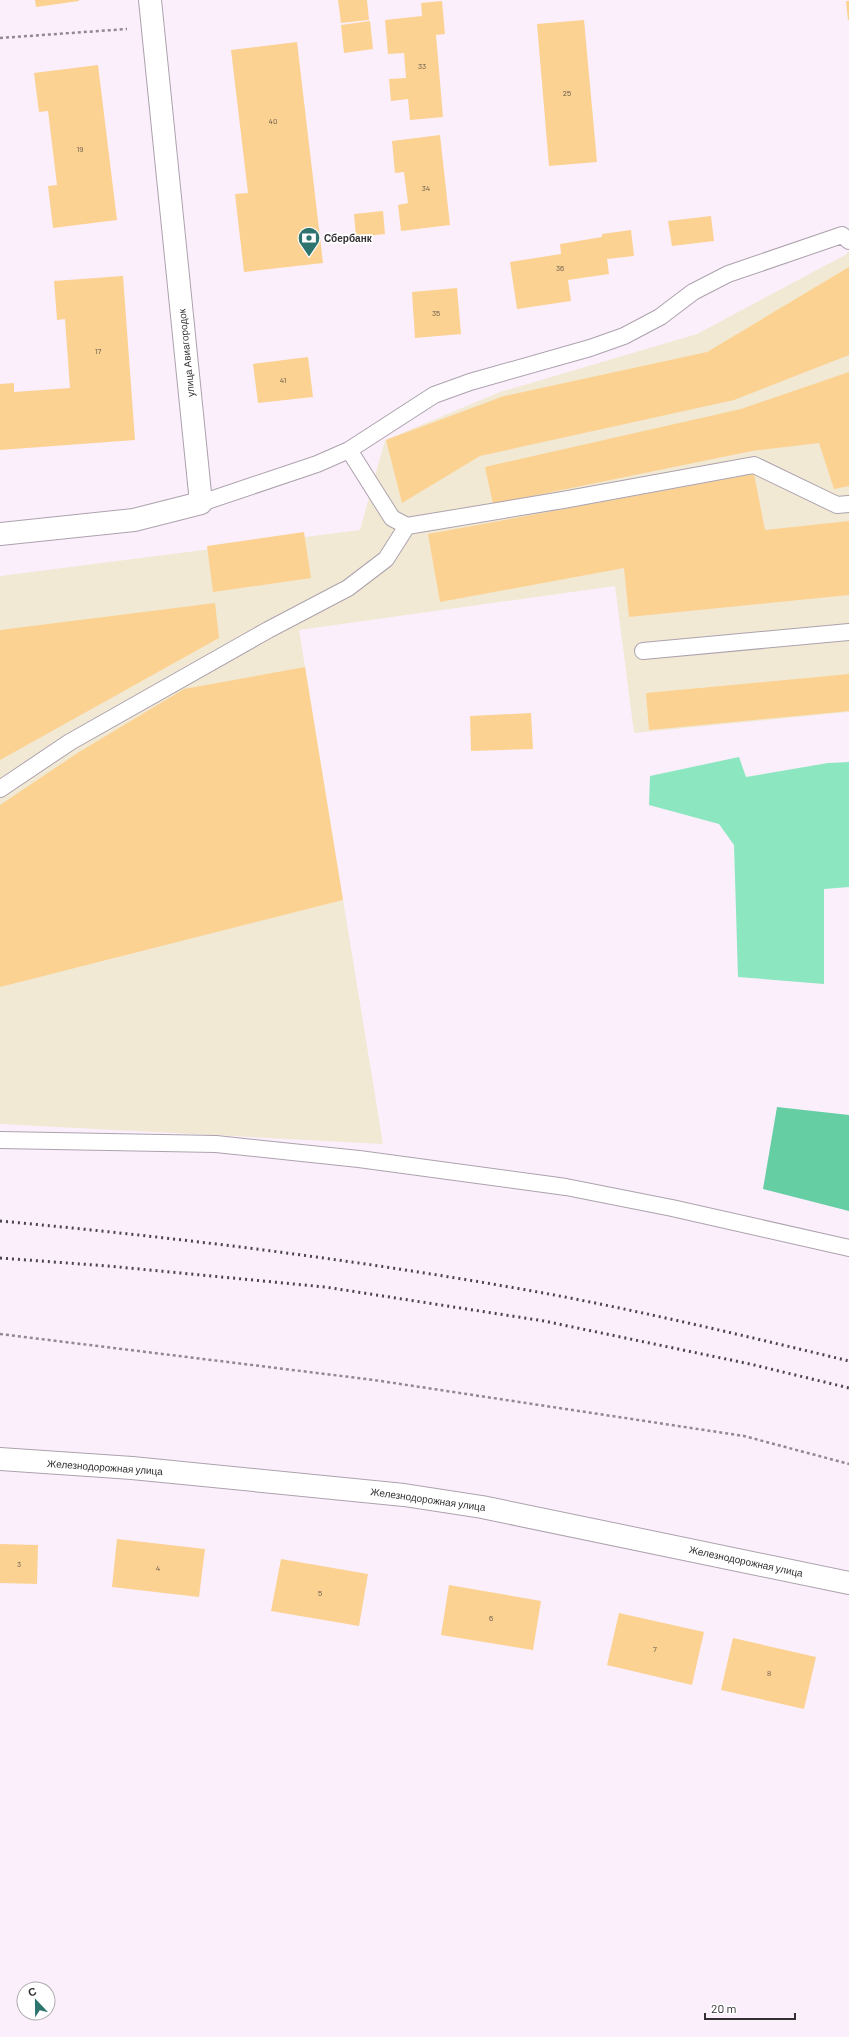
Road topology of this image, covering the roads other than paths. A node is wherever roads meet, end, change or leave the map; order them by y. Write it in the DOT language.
graph roads {
  1 [pos="150,0"];
  2 [pos="849,242"];
  3 [pos="349,450"];
  4 [pos="201,502"];
  5 [pos="849,504"];
  6 [pos="407,526"];
  7 [pos="0,534"];
  8 [pos="849,632"];
  9 [pos="643,651"];
  10 [pos="0,790"];
  11 [pos="0,1140"];
  12 [pos="849,1248"];
  13 [pos="0,1459"];
  14 [pos="849,1583"];
  1 -- 4 [label="street, улица Авиагородок"];
  2 -- 3 [label="lane"];
  3 -- 4 [label="lane"];
  3 -- 6 [label="lane"];
  4 -- 7 [label="street"];
  5 -- 6 [label="lane"];
  6 -- 10 [label="lane"];
  8 -- 9 [label="lane"];
  11 -- 12 [label="lane"];
  13 -- 14 [label="street, Железнодорожная улица"];
}
